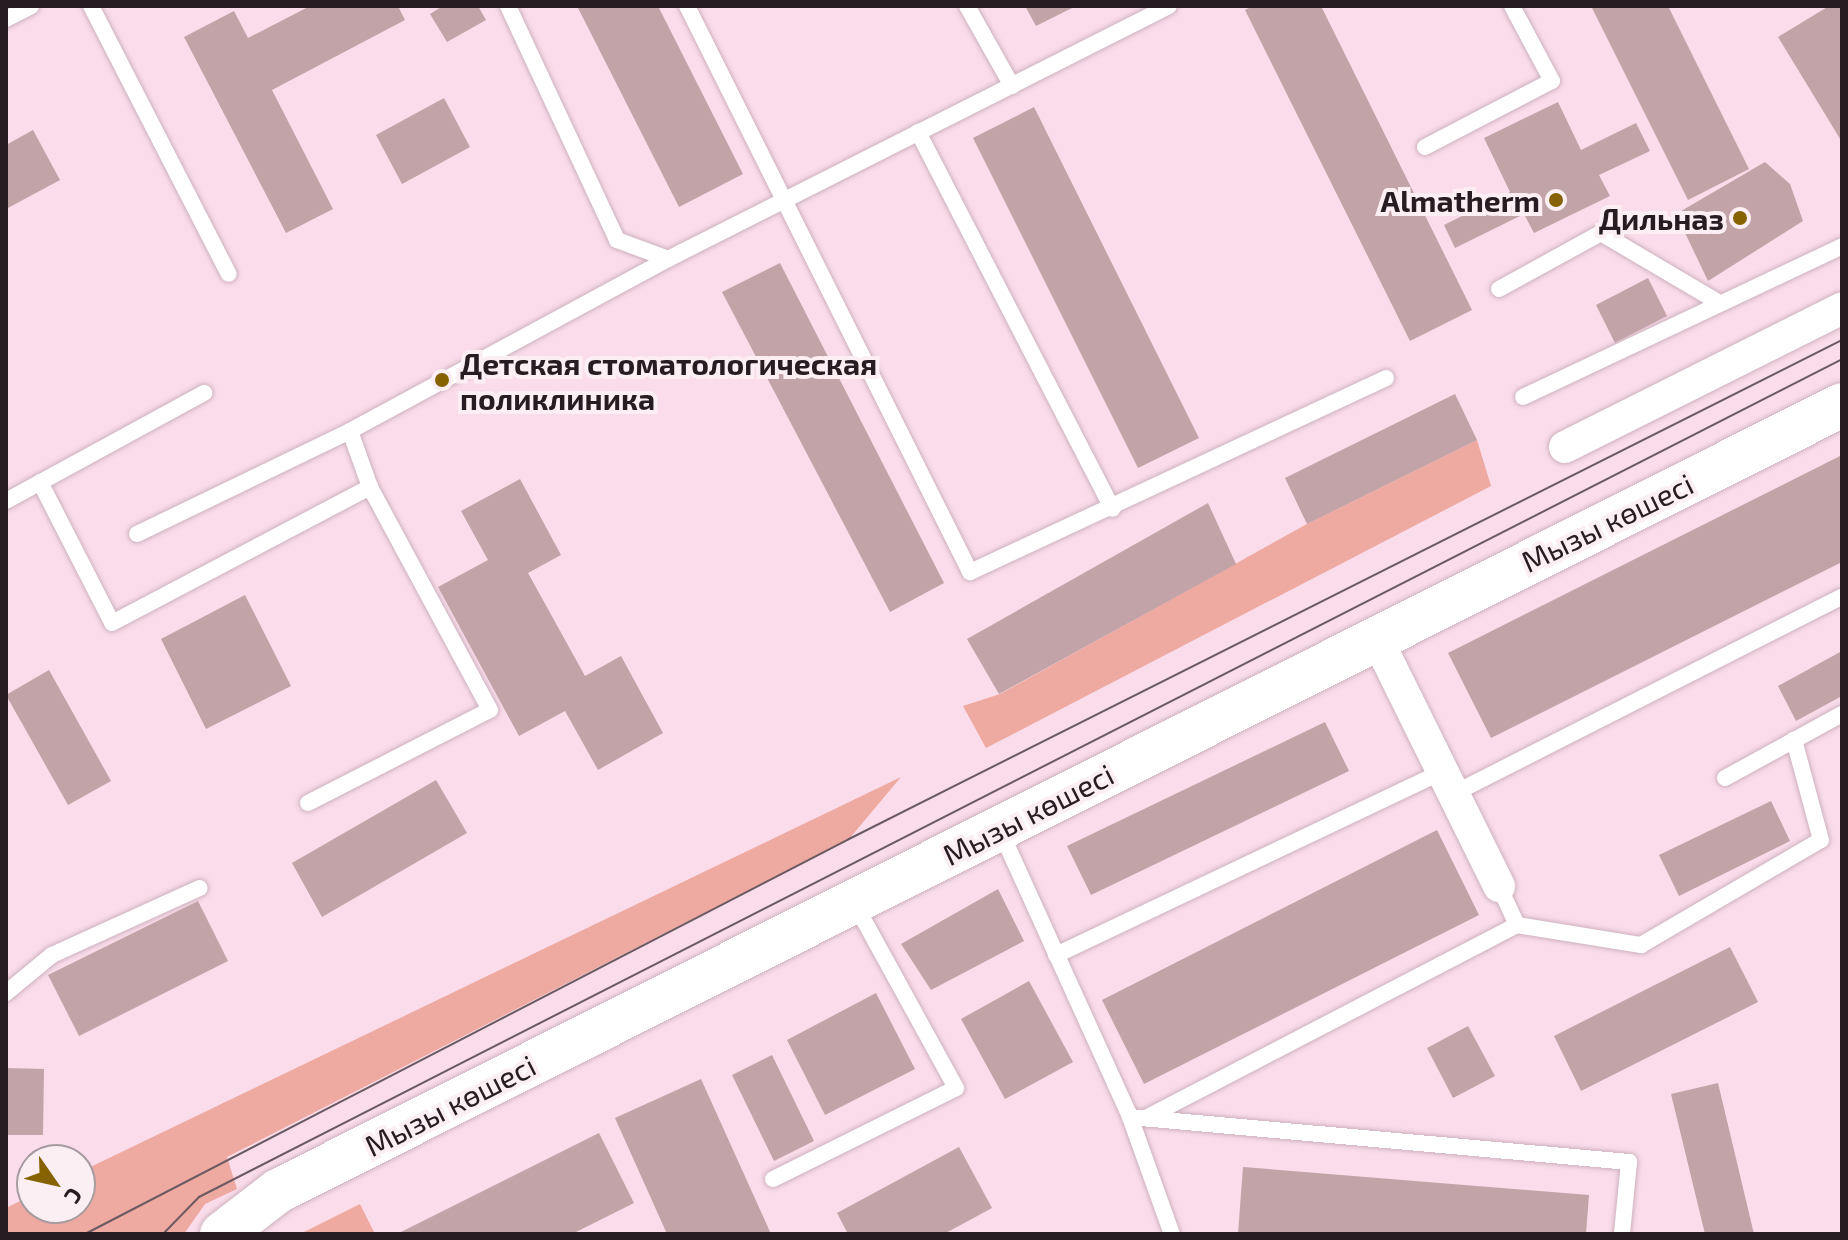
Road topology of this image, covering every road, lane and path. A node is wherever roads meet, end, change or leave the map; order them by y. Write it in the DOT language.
graph roads {
  1 [pos="31,6"];
  2 [pos="91,6"];
  3 [pos="508,6"];
  4 [pos="687,6"];
  5 [pos="967,6"];
  6 [pos="1169,6"];
  7 [pos="1512,6"];
  8 [pos="6,19"];
  9 [pos="1012,86"];
  10 [pos="918,132"];
  11 [pos="1425,147"];
  12 [pos="787,199"];
  13 [pos="1842,246"];
  14 [pos="668,259"];
  15 [pos="229,274"];
  16 [pos="1499,289"];
  17 [pos="1716,301"];
  18 [pos="1842,308"];
  19 [pos="1386,378"];
  20 [pos="204,393"];
  21 [pos="1523,397"];
  22 [pos="1842,405"];
  23 [pos="350,431"];
  24 [pos="1565,447"];
  25 [pos="40,482"];
  26 [pos="370,487"];
  27 [pos="6,501"];
  28 [pos="1113,509"];
  29 [pos="137,534"];
  30 [pos="1842,597"];
  31 [pos="1376,637"];
  32 [pos="1842,714"];
  33 [pos="1794,740"];
  34 [pos="1725,778"];
  35 [pos="1447,783"];
  36 [pos="308,803"];
  37 [pos="999,828"];
  38 [pos="1499,886"];
  39 [pos="200,888"];
  40 [pos="855,903"];
  41 [pos="1517,925"];
  42 [pos="1056,955"];
  43 [pos="6,993"];
  44 [pos="1138,1118"];
  45 [pos="773,1179"];
  46 [pos="222,1234"];
  47 [pos="1172,1234"];
  48 [pos="1622,1234"];
  1 -- 8 [label="lane"];
  2 -- 15 [label="lane"];
  3 -- 14 [label="lane"];
  4 -- 12 [label="lane"];
  5 -- 9 [label="lane"];
  6 -- 9 [label="lane"];
  7 -- 11 [label="lane"];
  9 -- 10 [label="lane"];
  10 -- 12 [label="lane"];
  10 -- 28 [label="lane"];
  12 -- 14 [label="lane"];
  12 -- 28 [label="lane"];
  13 -- 17 [label="lane"];
  14 -- 23 [label="lane"];
  16 -- 17 [label="lane"];
  17 -- 21 [label="lane"];
  18 -- 24 [label="street"];
  19 -- 28 [label="lane"];
  20 -- 25 [label="lane"];
  22 -- 31 [label="main road, Мызы көшесі"];
  23 -- 26 [label="lane"];
  23 -- 29 [label="lane"];
  25 -- 26 [label="lane"];
  25 -- 27 [label="lane"];
  26 -- 36 [label="lane"];
  30 -- 35 [label="lane"];
  31 -- 35 [label="street"];
  31 -- 37 [label="main road, Мызы көшесі"];
  32 -- 33 [label="lane"];
  33 -- 34 [label="lane"];
  33 -- 41 [label="lane"];
  35 -- 38 [label="street"];
  35 -- 42 [label="lane"];
  37 -- 40 [label="main road, Мызы көшесі"];
  37 -- 42 [label="lane"];
  38 -- 41 [label="lane"];
  39 -- 43 [label="lane"];
  40 -- 45 [label="lane"];
  40 -- 46 [label="main road, Мызы көшесі"];
  41 -- 44 [label="lane"];
  42 -- 44 [label="lane"];
  44 -- 47 [label="lane"];
  44 -- 48 [label="lane"];
}
